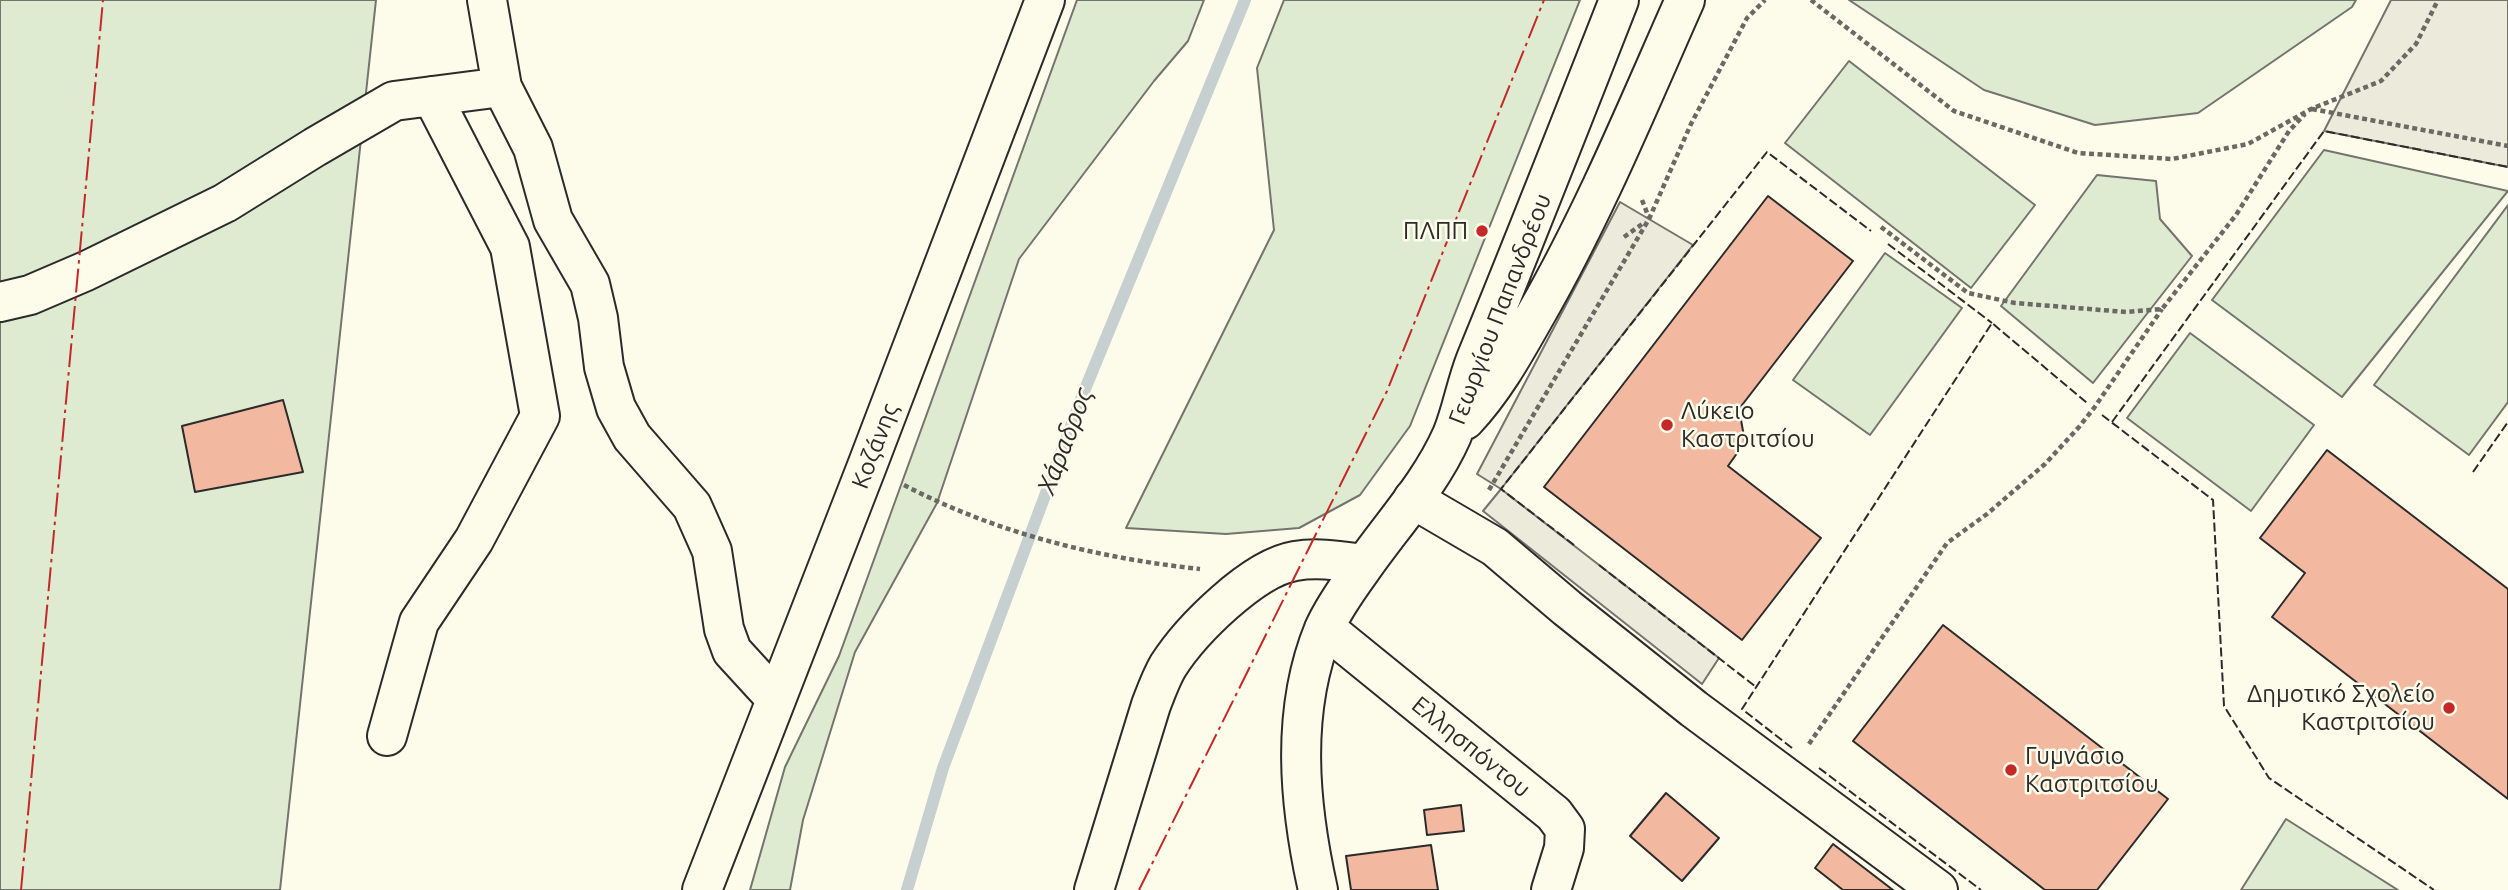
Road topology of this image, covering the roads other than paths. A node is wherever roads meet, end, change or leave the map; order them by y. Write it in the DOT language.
graph roads {
  1 [pos="487,0"];
  2 [pos="1045,0"];
  3 [pos="1619,0"];
  4 [pos="1685,0"];
  5 [pos="502,87"];
  6 [pos="432,96"];
  7 [pos="0,302"];
  8 [pos="1452,434"];
  9 [pos="1413,499"];
  10 [pos="1364,565"];
  11 [pos="1325,628"];
  12 [pos="776,699"];
  13 [pos="387,736"];
  14 [pos="702,890"];
  15 [pos="1094,890"];
  16 [pos="1318,890"];
  17 [pos="1551,890"];
  18 [pos="1938,890"];
  1 -- 5 [label="street"];
  2 -- 12 [label="street, Κοζάνης"];
  3 -- 8 [label="street, Γεωργίου Παπανδρέου"];
  4 -- 8 [label="street, Γεωργίου Παπανδρέου"];
  5 -- 6 [label="street"];
  5 -- 12 [label="street"];
  6 -- 7 [label="street"];
  6 -- 13 [label="street"];
  8 -- 9 [label="street"];
  9 -- 10 [label="street"];
  9 -- 18 [label="street"];
  10 -- 11 [label="street"];
  10 -- 15 [label="street"];
  11 -- 16 [label="street"];
  11 -- 17 [label="street, Ελλησπόντου"];
  12 -- 14 [label="street, Κοζάνης"];
}
